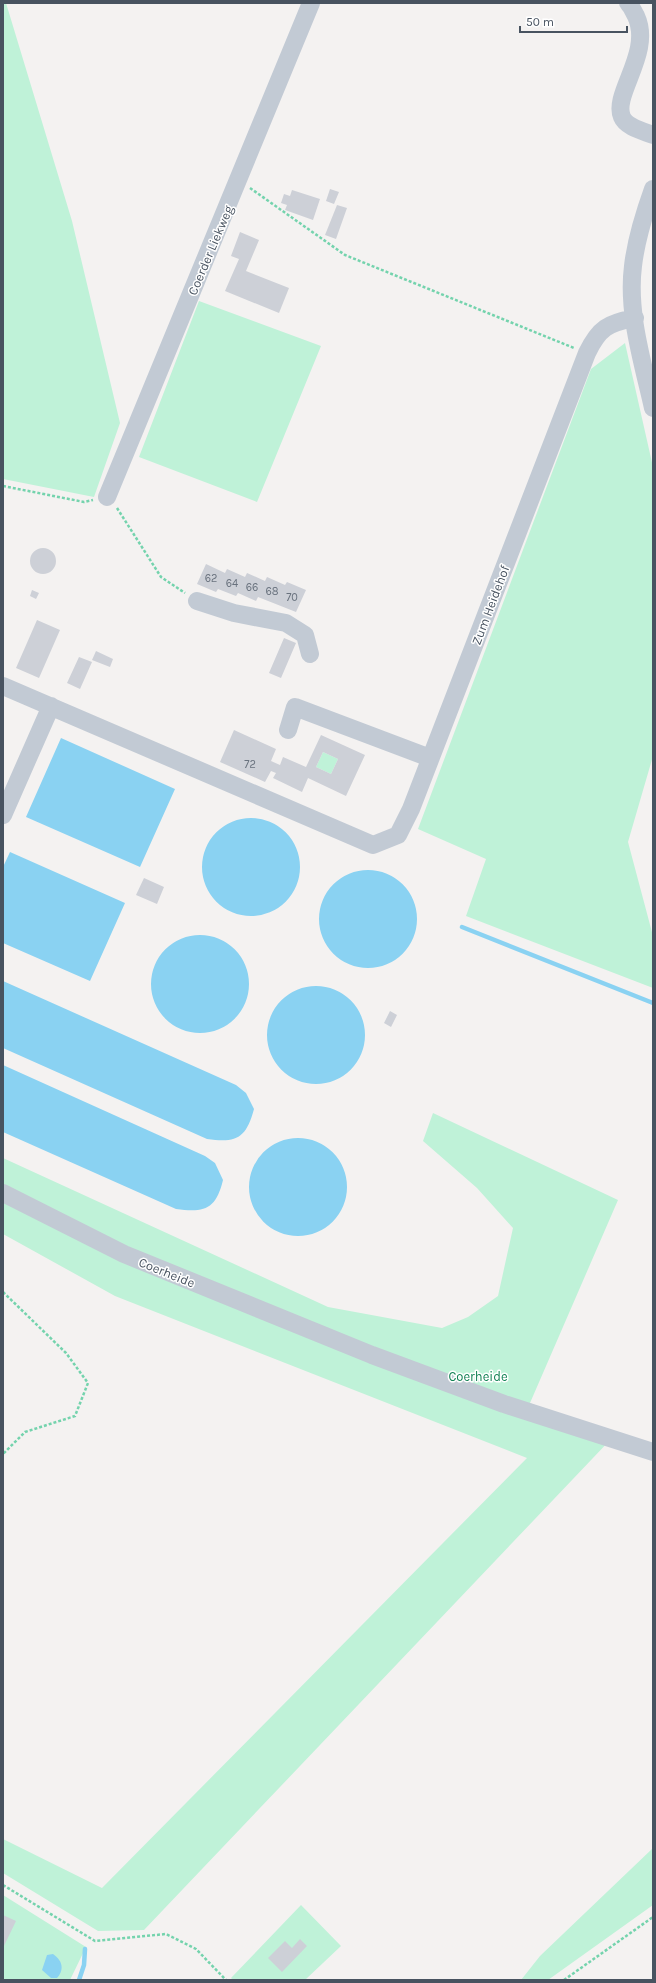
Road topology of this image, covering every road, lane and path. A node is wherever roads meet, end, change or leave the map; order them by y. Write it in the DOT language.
graph roads {
  1 [pos="311,3"];
  2 [pos="628,3"];
  3 [pos="653,135"];
  4 [pos="238,181"];
  5 [pos="653,189"];
  6 [pos="635,318"];
  7 [pos="587,353"];
  8 [pos="653,408"];
  9 [pos="3,486"];
  10 [pos="107,497"];
  11 [pos="197,601"];
  12 [pos="310,654"];
  13 [pos="3,686"];
  14 [pos="51,706"];
  15 [pos="288,730"];
  16 [pos="430,758"];
  17 [pos="3,815"];
  18 [pos="3,1193"];
  19 [pos="3,1292"];
  20 [pos="653,1452"];
  21 [pos="3,1454"];
  22 [pos="3,1885"];
  23 [pos="653,1917"];
  24 [pos="226,1980"];
  25 [pos="564,1980"];
  1 -- 4 [label="street, Coerder Liekweg"];
  2 -- 3 [label="street"];
  4 -- 7 [label="path"];
  4 -- 10 [label="street, Coerder Liekweg"];
  5 -- 6 [label="street"];
  6 -- 7 [label="street, Zum Heidehof"];
  6 -- 8 [label="street"];
  7 -- 16 [label="street, Zum Heidehof"];
  9 -- 10 [label="path"];
  10 -- 11 [label="path"];
  11 -- 12 [label="street"];
  13 -- 14 [label="street, Zum Heidehof"];
  14 -- 16 [label="street, Zum Heidehof"];
  14 -- 17 [label="street"];
  15 -- 16 [label="street"];
  18 -- 20 [label="street, Coerheide"];
  19 -- 21 [label="path"];
  22 -- 24 [label="path"];
  23 -- 25 [label="path"];
}
